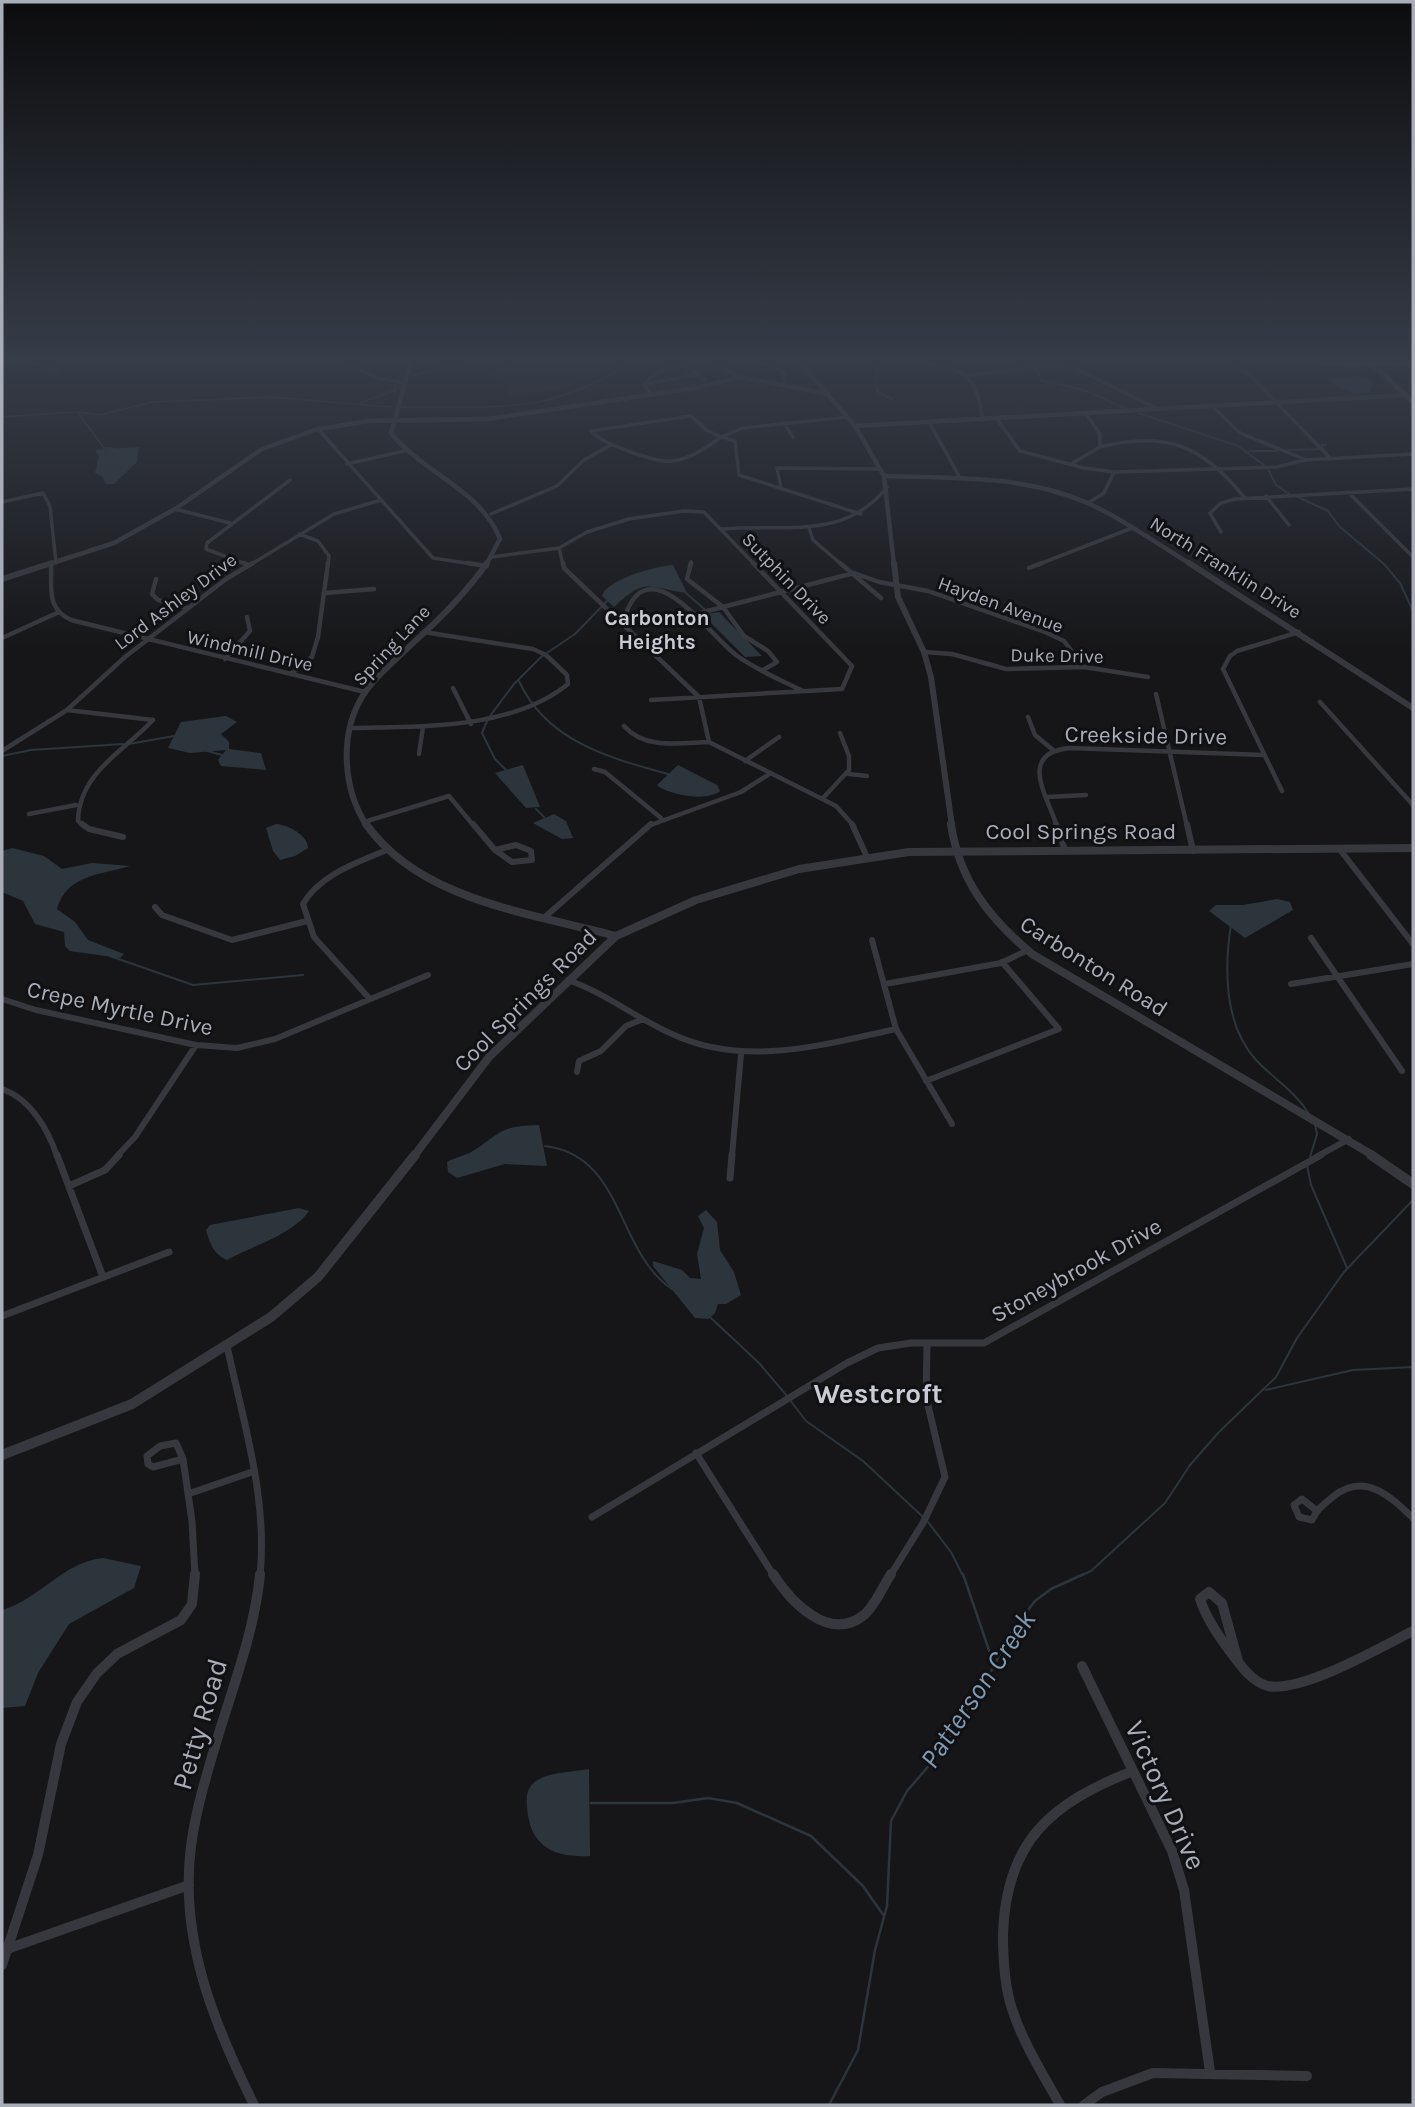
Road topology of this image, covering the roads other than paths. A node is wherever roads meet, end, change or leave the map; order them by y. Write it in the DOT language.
graph roads {
  1 [pos="251,456"];
  2 [pos="341,456"];
  3 [pos="381,456"];
  4 [pos="411,456"];
  5 [pos="591,456"];
  6 [pos="653,456"];
  7 [pos="688,456"];
  8 [pos="737,456"];
  9 [pos="873,456"];
  10 [pos="948,456"];
  11 [pos="1039,456"];
  12 [pos="1084,456"];
  13 [pos="1203,456"];
  14 [pos="1297,456"];
  15 [pos="1365,456"];
  16 [pos="1330,458"];
  17 [pos="1306,460"];
  18 [pos="347,464"];
  19 [pos="1070,465"];
  20 [pos="1220,469"];
  21 [pos="882,472"];
  22 [pos="1114,472"];
  23 [pos="960,478"];
  24 [pos="290,480"];
  25 [pos="887,487"];
  26 [pos="781,488"];
  27 [pos="1413,488"];
  28 [pos="1348,492"];
  29 [pos="1266,496"];
  30 [pos="1244,497"];
  31 [pos="381,500"];
  32 [pos="2,502"];
  33 [pos="1088,503"];
  34 [pos="175,509"];
  35 [pos="491,514"];
  36 [pos="860,514"];
  37 [pos="230,523"];
  38 [pos="1289,525"];
  39 [pos="809,528"];
  40 [pos="1132,528"];
  41 [pos="722,529"];
  42 [pos="1221,532"];
  43 [pos="299,534"];
  44 [pos="559,548"];
  45 [pos="1413,556"];
  46 [pos="492,557"];
  47 [pos="691,562"];
  48 [pos="53,564"];
  49 [pos="249,565"];
  50 [pos="487,566"];
  51 [pos="1029,568"];
  52 [pos="854,573"];
  53 [pos="2,579"];
  54 [pos="156,579"];
  55 [pos="896,585"];
  56 [pos="374,589"];
  57 [pos="325,593"];
  58 [pos="783,593"];
  59 [pos="881,598"];
  60 [pos="723,607"];
  61 [pos="188,608"];
  62 [pos="57,613"];
  63 [pos="692,615"];
  64 [pos="247,617"];
  65 [pos="623,623"];
  66 [pos="424,632"];
  67 [pos="1300,632"];
  68 [pos="2,638"];
  69 [pos="147,640"];
  70 [pos="924,652"];
  71 [pos="225,659"];
  72 [pos="1084,667"];
  73 [pos="763,670"];
  74 [pos="292,674"];
  75 [pos="1148,677"];
  76 [pos="453,688"];
  77 [pos="804,691"];
  78 [pos="365,692"];
  79 [pos="1156,694"];
  80 [pos="699,697"];
  81 [pos="651,700"];
  82 [pos="1320,702"];
  83 [pos="1413,708"];
  84 [pos="67,710"];
  85 [pos="1028,717"];
  86 [pos="471,724"];
  87 [pos="624,726"];
  88 [pos="423,727"];
  89 [pos="352,728"];
  90 [pos="840,733"];
  91 [pos="779,737"];
  92 [pos="709,742"];
  93 [pos="1053,750"];
  94 [pos="2,751"];
  95 [pos="1170,752"];
  96 [pos="419,754"];
  97 [pos="1264,755"];
  98 [pos="745,761"];
  99 [pos="594,769"];
  100 [pos="771,773"];
  101 [pos="849,774"];
  102 [pos="867,776"];
  103 [pos="1282,791"];
  104 [pos="1086,795"];
  105 [pos="1047,797"];
  106 [pos="823,798"];
  107 [pos="76,805"];
  108 [pos="1413,805"];
  109 [pos="29,814"];
  110 [pos="661,818"];
  111 [pos="364,822"];
  112 [pos="123,837"];
  113 [pos="1413,848"];
  114 [pos="389,849"];
  115 [pos="955,849"];
  116 [pos="495,850"];
  117 [pos="1065,850"];
  118 [pos="1193,851"];
  119 [pos="1341,851"];
  120 [pos="867,857"];
  121 [pos="155,907"];
  122 [pos="546,916"];
  123 [pos="307,921"];
  124 [pos="615,936"];
  125 [pos="1311,937"];
  126 [pos="872,940"];
  127 [pos="1413,944"];
  128 [pos="1028,950"];
  129 [pos="1002,962"];
  130 [pos="1413,964"];
  131 [pos="428,975"];
  132 [pos="1337,976"];
  133 [pos="566,980"];
  134 [pos="885,984"];
  135 [pos="1292,984"];
  136 [pos="369,998"];
  137 [pos="2,999"];
  138 [pos="643,1019"];
  139 [pos="897,1029"];
  140 [pos="196,1045"];
  141 [pos="741,1054"];
  142 [pos="1402,1071"];
  143 [pos="577,1072"];
  144 [pos="926,1081"];
  145 [pos="2,1089"];
  146 [pos="952,1125"];
  147 [pos="1349,1139"];
  148 [pos="730,1178"];
  149 [pos="1413,1184"];
  150 [pos="69,1186"];
  151 [pos="169,1252"];
  152 [pos="103,1277"];
  153 [pos="2,1316"];
  154 [pos="927,1345"];
  155 [pos="227,1346"];
  156 [pos="696,1453"];
  157 [pos="2,1455"];
  158 [pos="184,1460"];
  159 [pos="252,1472"];
  160 [pos="188,1494"];
  161 [pos="1316,1510"];
  162 [pos="592,1517"];
  163 [pos="1413,1517"];
  164 [pos="1413,1631"];
  165 [pos="1238,1661"];
  166 [pos="1082,1666"];
  167 [pos="1133,1771"];
  168 [pos="189,1885"];
  169 [pos="7,1949"];
  170 [pos="2,1965"];
  171 [pos="1210,2072"];
  172 [pos="1307,2076"];
  173 [pos="254,2105"];
  174 [pos="1060,2105"];
  175 [pos="1084,2105"];
  1 -- 34 [label="street"];
  2 -- 18 [label="street"];
  3 -- 18 [label="street"];
  4 -- 35 [label="street"];
  5 -- 35 [label="street"];
  6 -- 7 [label="street"];
  8 -- 26 [label="street"];
  9 -- 21 [label="street, Carbonton Road"];
  10 -- 23 [label="street"];
  11 -- 19 [label="street"];
  12 -- 19 [label="street"];
  13 -- 20 [label="street"];
  14 -- 17 [label="street"];
  15 -- 16 [label="street"];
  16 -- 17 [label="street"];
  17 -- 20 [label="street"];
  18 -- 31 [label="street"];
  19 -- 22 [label="street"];
  20 -- 22 [label="street"];
  20 -- 30 [label="street"];
  21 -- 23 [label="street, North Franklin Drive"];
  21 -- 25 [label="street, Carbonton Road"];
  21 -- 26 [label="street"];
  22 -- 33 [label="street"];
  23 -- 33 [label="street, North Franklin Drive"];
  24 -- 37 [label="street"];
  25 -- 36 [label="street"];
  25 -- 55 [label="street, Carbonton Road"];
  26 -- 36 [label="street"];
  27 -- 28 [label="street"];
  28 -- 29 [label="street"];
  28 -- 45 [label="street"];
  29 -- 30 [label="street"];
  29 -- 38 [label="street"];
  30 -- 42 [label="street"];
  31 -- 43 [label="street, Lord Ashley Drive"];
  31 -- 50 [label="street"];
  32 -- 48 [label="street"];
  33 -- 40 [label="street, North Franklin Drive"];
  34 -- 37 [label="street"];
  34 -- 48 [label="street"];
  35 -- 46 [label="street, Spring Lane"];
  36 -- 39 [label="street"];
  37 -- 49 [label="street"];
  39 -- 41 [label="street"];
  39 -- 52 [label="street"];
  40 -- 51 [label="street"];
  40 -- 67 [label="street, North Franklin Drive"];
  41 -- 44 [label="street, Sutphin Drive"];
  41 -- 58 [label="street, Sutphin Drive"];
  43 -- 49 [label="street, Lord Ashley Drive"];
  43 -- 57 [label="street"];
  44 -- 46 [label="street, Sutphin Drive"];
  44 -- 65 [label="street"];
  46 -- 50 [label="street, Spring Lane"];
  47 -- 60 [label="street"];
  48 -- 53 [label="street"];
  48 -- 62 [label="street"];
  49 -- 61 [label="street, Lord Ashley Drive"];
  50 -- 66 [label="street, Spring Lane"];
  52 -- 55 [label="street, Hayden Avenue"];
  52 -- 58 [label="street"];
  52 -- 59 [label="street"];
  54 -- 61 [label="street"];
  55 -- 70 [label="street, Carbonton Road"];
  55 -- 72 [label="street, Hayden Avenue"];
  56 -- 57 [label="street"];
  57 -- 74 [label="street"];
  58 -- 60 [label="street"];
  58 -- 77 [label="street, Sutphin Drive"];
  60 -- 63 [label="street"];
  60 -- 73 [label="street"];
  61 -- 69 [label="street, Lord Ashley Drive"];
  62 -- 68 [label="street"];
  62 -- 69 [label="street, Windmill Drive"];
  63 -- 65 [label="street"];
  63 -- 73 [label="street"];
  64 -- 71 [label="street"];
  65 -- 80 [label="street"];
  66 -- 78 [label="street, Spring Lane"];
  66 -- 86 [label="street"];
  67 -- 83 [label="street, North Franklin Drive"];
  67 -- 97 [label="street"];
  69 -- 71 [label="street, Windmill Drive"];
  69 -- 84 [label="street, Lord Ashley Drive"];
  70 -- 72 [label="street, Duke Drive"];
  70 -- 115 [label="street, Carbonton Road"];
  71 -- 74 [label="street, Windmill Drive"];
  72 -- 75 [label="street, Duke Drive"];
  73 -- 77 [label="street"];
  74 -- 78 [label="street, Windmill Drive"];
  76 -- 86 [label="street"];
  77 -- 80 [label="street, Sutphin Drive"];
  78 -- 89 [label="street, Spring Lane"];
  79 -- 95 [label="street"];
  80 -- 81 [label="street, Sutphin Drive"];
  80 -- 92 [label="street"];
  82 -- 108 [label="street"];
  84 -- 94 [label="street, Lord Ashley Drive"];
  84 -- 107 [label="street"];
  85 -- 93 [label="street"];
  86 -- 88 [label="street"];
  87 -- 92 [label="street"];
  88 -- 89 [label="street"];
  88 -- 96 [label="street"];
  89 -- 111 [label="street, Spring Lane"];
  90 -- 101 [label="street"];
  91 -- 98 [label="street"];
  92 -- 98 [label="street"];
  93 -- 95 [label="street, Creekside Drive"];
  93 -- 105 [label="street, Creekside Drive"];
  95 -- 97 [label="street, Creekside Drive"];
  95 -- 118 [label="street"];
  97 -- 103 [label="street"];
  98 -- 100 [label="street"];
  99 -- 110 [label="street"];
  100 -- 106 [label="street"];
  100 -- 110 [label="street"];
  101 -- 102 [label="street"];
  101 -- 106 [label="street"];
  104 -- 105 [label="street"];
  105 -- 117 [label="street, Creekside Drive"];
  106 -- 120 [label="street"];
  107 -- 109 [label="street"];
  107 -- 112 [label="street"];
  110 -- 122 [label="street"];
  111 -- 114 [label="street, Spring Lane"];
  111 -- 116 [label="street"];
  113 -- 119 [label="street, Cool Springs Road"];
  114 -- 122 [label="street, Spring Lane"];
  114 -- 123 [label="street"];
  115 -- 117 [label="street, Cool Springs Road"];
  115 -- 120 [label="street, Cool Springs Road"];
  115 -- 128 [label="street, Carbonton Road"];
  116 -- 116 [label="street"];
  117 -- 118 [label="street, Cool Springs Road"];
  118 -- 119 [label="street, Cool Springs Road"];
  119 -- 127 [label="street"];
  120 -- 124 [label="street, Cool Springs Road"];
  121 -- 123 [label="street"];
  122 -- 124 [label="street, Spring Lane"];
  123 -- 136 [label="street"];
  124 -- 133 [label="street, Cool Springs Road"];
  125 -- 132 [label="street"];
  126 -- 134 [label="street"];
  128 -- 129 [label="street"];
  128 -- 147 [label="street, Carbonton Road"];
  129 -- 134 [label="street"];
  129 -- 144 [label="street"];
  130 -- 132 [label="street"];
  131 -- 136 [label="street, Crepe Myrtle Drive"];
  132 -- 135 [label="street"];
  132 -- 142 [label="street"];
  133 -- 138 [label="street"];
  133 -- 155 [label="street, Cool Springs Road"];
  134 -- 139 [label="street"];
  136 -- 140 [label="street, Crepe Myrtle Drive"];
  137 -- 140 [label="street, Crepe Myrtle Drive"];
  138 -- 141 [label="street"];
  138 -- 143 [label="street"];
  139 -- 141 [label="street"];
  139 -- 144 [label="street"];
  140 -- 150 [label="street"];
  141 -- 148 [label="street"];
  144 -- 146 [label="street"];
  145 -- 150 [label="street"];
  147 -- 149 [label="street, Carbonton Road"];
  147 -- 154 [label="street, Stoneybrook Drive"];
  150 -- 152 [label="street"];
  151 -- 152 [label="street"];
  152 -- 153 [label="street"];
  154 -- 156 [label="street, Stoneybrook Drive"];
  154 -- 156 [label="street"];
  155 -- 157 [label="street, Cool Springs Road"];
  155 -- 159 [label="street, Petty Road"];
  156 -- 162 [label="street, Stoneybrook Drive"];
  158 -- 160 [label="street"];
  159 -- 160 [label="street"];
  159 -- 168 [label="street, Petty Road"];
  160 -- 169 [label="street"];
  161 -- 163 [label="street"];
  164 -- 165 [label="street"];
  165 -- 165 [label="street"];
  166 -- 167 [label="street, Victory Drive"];
  167 -- 171 [label="street, Victory Drive"];
  167 -- 174 [label="street"];
  168 -- 169 [label="street"];
  168 -- 173 [label="street, Petty Road"];
  169 -- 170 [label="street"];
  171 -- 172 [label="street"];
  171 -- 175 [label="street"];
}
